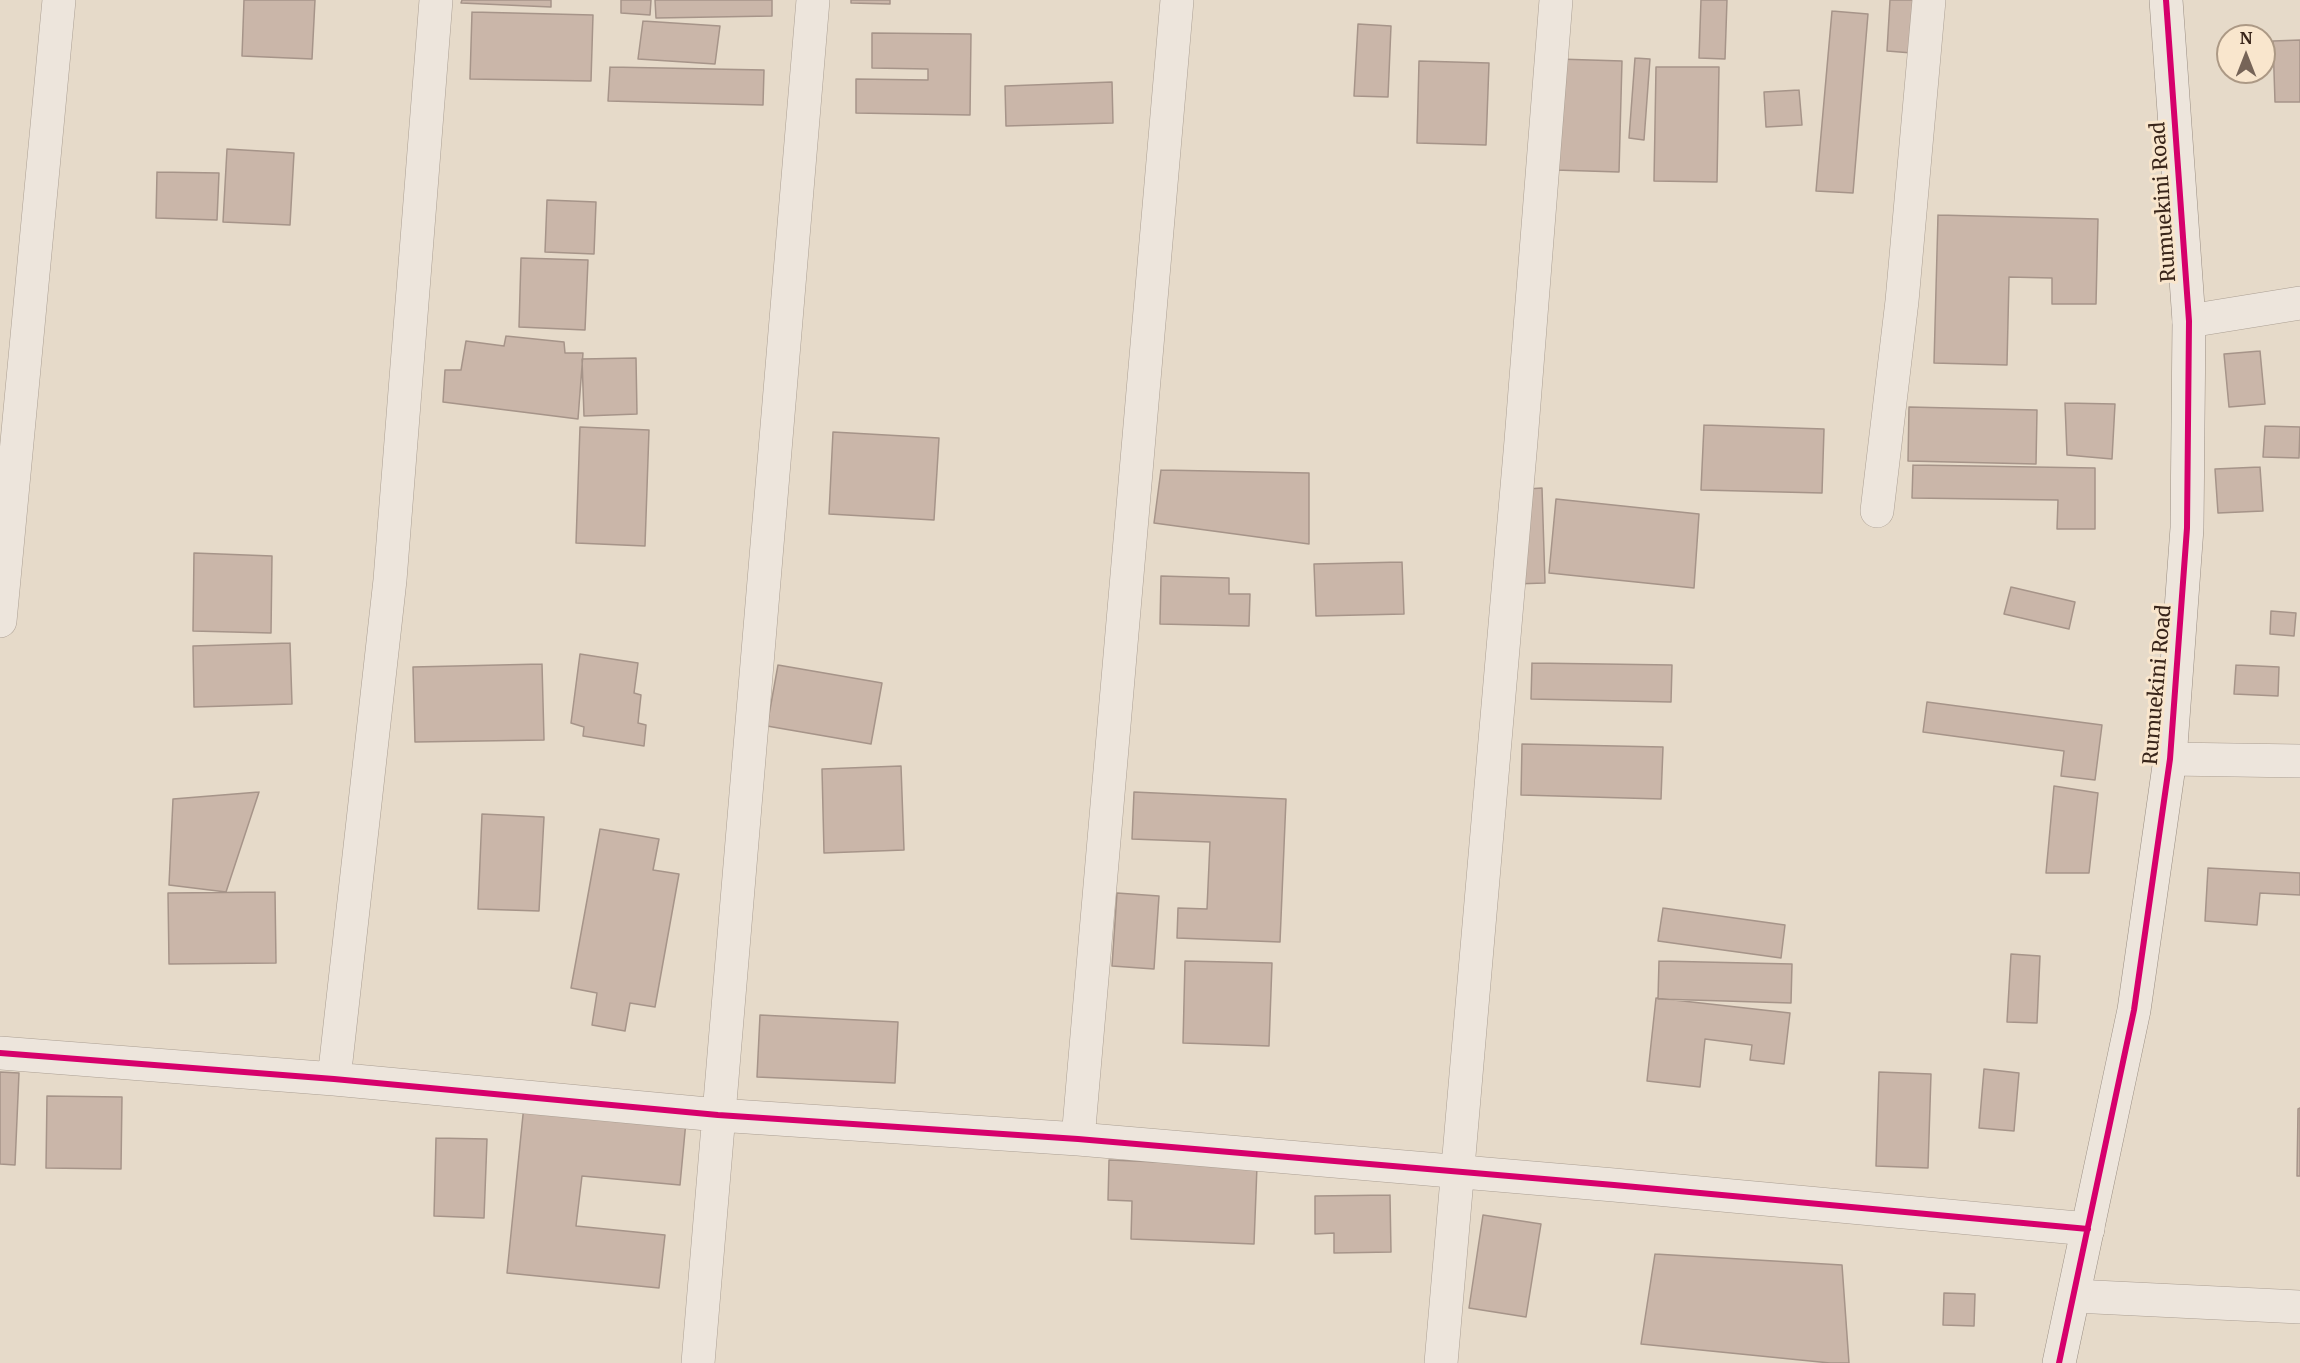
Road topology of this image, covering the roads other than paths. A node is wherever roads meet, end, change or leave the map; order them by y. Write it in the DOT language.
graph roads {
  1 [pos="59,0"];
  2 [pos="436,0"];
  3 [pos="813,0"];
  4 [pos="1177,0"];
  5 [pos="1556,0"];
  6 [pos="1929,0"];
  7 [pos="2166,0"];
  8 [pos="2300,303"];
  9 [pos="2189,321"];
  10 [pos="1877,511"];
  11 [pos="0,621"];
  12 [pos="2170,759"];
  13 [pos="2300,761"];
  14 [pos="0,1053"];
  15 [pos="334,1079"];
  16 [pos="718,1115"];
  17 [pos="1078,1139"];
  18 [pos="1459,1171"];
  19 [pos="2088,1229"];
  20 [pos="2074,1296"];
  21 [pos="2300,1307"];
  22 [pos="699,1363"];
  23 [pos="1441,1363"];
  24 [pos="2059,1363"];
  1 -- 11 [label="street"];
  2 -- 15 [label="street"];
  3 -- 16 [label="street"];
  4 -- 17 [label="street"];
  5 -- 18 [label="street"];
  6 -- 10 [label="street"];
  7 -- 9 [label="street, Rumuekini Road"];
  8 -- 9 [label="street"];
  9 -- 12 [label="street, Rumuekini Road"];
  12 -- 13 [label="street"];
  12 -- 19 [label="street, Rumuekini Road"];
  14 -- 15 [label="street"];
  15 -- 16 [label="street"];
  16 -- 17 [label="street"];
  16 -- 22 [label="street"];
  17 -- 18 [label="street"];
  18 -- 19 [label="street"];
  18 -- 23 [label="street"];
  19 -- 20 [label="street, Rumuekini Road"];
  20 -- 21 [label="street"];
  20 -- 24 [label="street, Rumuekini Road"];
}
